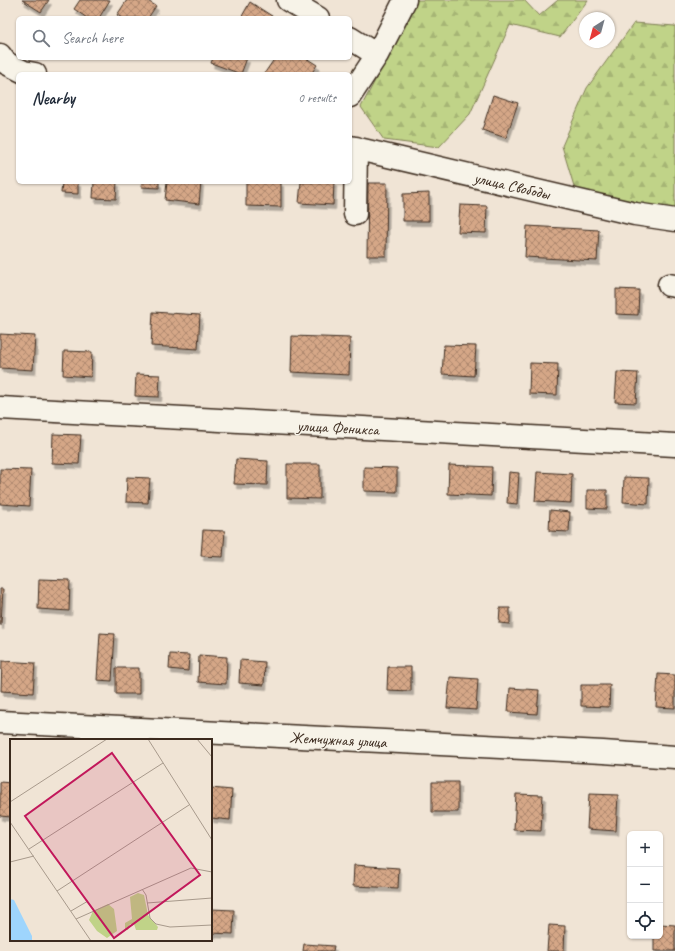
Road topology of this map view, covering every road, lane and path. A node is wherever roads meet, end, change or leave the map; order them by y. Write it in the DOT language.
graph roads {
  1 [pos="288,0"];
  2 [pos="405,0"];
  3 [pos="315,16"];
  4 [pos="352,39"];
  5 [pos="0,55"];
  6 [pos="378,55"];
  7 [pos="24,72"];
  8 [pos="352,93"];
  9 [pos="353,148"];
  10 [pos="355,214"];
  11 [pos="675,220"];
  12 [pos="0,408"];
  13 [pos="675,445"];
  14 [pos="0,722"];
  15 [pos="675,757"];
  1 -- 3 [label="street"];
  2 -- 6 [label="street"];
  4 -- 6 [label="street"];
  5 -- 7 [label="street"];
  6 -- 8 [label="street"];
  9 -- 10 [label="street"];
  9 -- 11 [label="street, улица Свободы"];
  12 -- 13 [label="street, улица Феникса"];
  14 -- 15 [label="street, Жемчужная улица"];
}
